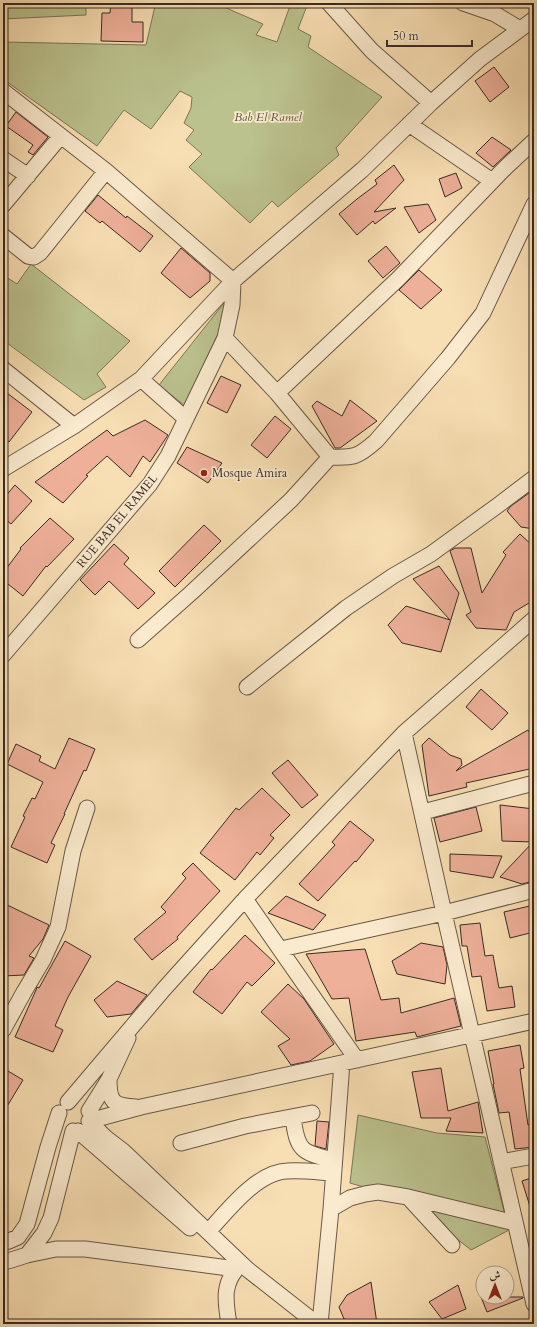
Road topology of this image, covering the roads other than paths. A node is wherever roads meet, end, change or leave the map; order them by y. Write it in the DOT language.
graph roads {
  1 [pos="329,3"];
  2 [pos="463,3"];
  3 [pos="534,19"];
  4 [pos="520,29"];
  5 [pos="3,91"];
  6 [pos="431,103"];
  7 [pos="409,124"];
  8 [pos="60,136"];
  9 [pos="534,141"];
  10 [pos="3,159"];
  11 [pos="106,171"];
  12 [pos="28,176"];
  13 [pos="492,181"];
  14 [pos="534,204"];
  15 [pos="3,205"];
  16 [pos="3,236"];
  17 [pos="233,281"];
  18 [pos="225,338"];
  19 [pos="3,369"];
  20 [pos="141,379"];
  21 [pos="277,393"];
  22 [pos="186,419"];
  23 [pos="74,426"];
  24 [pos="330,457"];
  25 [pos="3,469"];
  26 [pos="534,478"];
  27 [pos="534,619"];
  28 [pos="138,640"];
  29 [pos="3,656"];
  30 [pos="247,687"];
  31 [pos="404,732"];
  32 [pos="534,783"];
  33 [pos="88,808"];
  34 [pos="423,812"];
  35 [pos="534,890"];
  36 [pos="246,899"];
  37 [pos="444,913"];
  38 [pos="281,949"];
  39 [pos="534,1020"];
  40 [pos="136,1021"];
  41 [pos="3,1030"];
  42 [pos="472,1034"];
  43 [pos="357,1060"];
  44 [pos="342,1063"];
  45 [pos="109,1079"];
  46 [pos="141,1107"];
  47 [pos="63,1108"];
  48 [pos="312,1113"];
  49 [pos="293,1117"];
  50 [pos="82,1123"];
  51 [pos="106,1138"];
  52 [pos="181,1143"];
  53 [pos="534,1156"];
  54 [pos="501,1162"];
  55 [pos="334,1167"];
  56 [pos="408,1197"];
  57 [pos="331,1209"];
  58 [pos="515,1223"];
  59 [pos="208,1232"];
  60 [pos="3,1242"];
  61 [pos="452,1245"];
  62 [pos="27,1255"];
  63 [pos="3,1260"];
  64 [pos="238,1266"];
  65 [pos="534,1304"];
  66 [pos="229,1324"];
  67 [pos="300,1324"];
  68 [pos="318,1324"];
  1 -- 6 [label="street"];
  2 -- 4 [label="street"];
  3 -- 4 [label="street"];
  4 -- 6 [label="street"];
  5 -- 8 [label="street"];
  6 -- 7 [label="street"];
  7 -- 13 [label="street"];
  7 -- 17 [label="street"];
  8 -- 11 [label="street"];
  8 -- 12 [label="street"];
  9 -- 13 [label="street"];
  10 -- 12 [label="street"];
  11 -- 16 [label="street"];
  11 -- 17 [label="street"];
  12 -- 15 [label="street"];
  13 -- 21 [label="street"];
  14 -- 24 [label="street"];
  17 -- 18 [label="street, RUE BAB EL RAMEL"];
  17 -- 20 [label="street"];
  18 -- 21 [label="street"];
  18 -- 22 [label="street, RUE BAB EL RAMEL"];
  19 -- 23 [label="street"];
  20 -- 22 [label="street"];
  20 -- 23 [label="street"];
  21 -- 24 [label="street"];
  22 -- 29 [label="street, RUE BAB EL RAMEL"];
  23 -- 25 [label="street"];
  24 -- 28 [label="street"];
  26 -- 30 [label="street"];
  27 -- 31 [label="street"];
  31 -- 34 [label="street"];
  31 -- 36 [label="street"];
  32 -- 34 [label="street"];
  33 -- 41 [label="street"];
  34 -- 37 [label="street"];
  35 -- 37 [label="street"];
  36 -- 38 [label="street"];
  36 -- 40 [label="street"];
  37 -- 38 [label="street"];
  37 -- 42 [label="street"];
  38 -- 43 [label="street"];
  39 -- 42 [label="street"];
  40 -- 45 [label="street"];
  40 -- 47 [label="street"];
  42 -- 43 [label="street"];
  42 -- 54 [label="street"];
  43 -- 44 [label="street"];
  44 -- 46 [label="street"];
  44 -- 55 [label="street"];
  45 -- 46 [label="street"];
  45 -- 50 [label="street"];
  46 -- 50 [label="street"];
  46 -- 51 [label="street"];
  47 -- 50 [label="street"];
  47 -- 50 [label="street"];
  47 -- 60 [label="street"];
  48 -- 49 [label="street"];
  49 -- 52 [label="street"];
  49 -- 55 [label="street"];
  50 -- 51 [label="street"];
  50 -- 62 [label="street"];
  50 -- 64 [label="street"];
  51 -- 59 [label="street"];
  53 -- 54 [label="street"];
  54 -- 58 [label="street"];
  55 -- 57 [label="street"];
  55 -- 59 [label="street"];
  56 -- 57 [label="street"];
  56 -- 58 [label="street"];
  56 -- 61 [label="street"];
  57 -- 68 [label="street"];
  58 -- 65 [label="street"];
  59 -- 64 [label="street"];
  62 -- 63 [label="street"];
  62 -- 64 [label="street"];
  64 -- 66 [label="street"];
  64 -- 67 [label="street"];
  64 -- 68 [label="street"];
}
